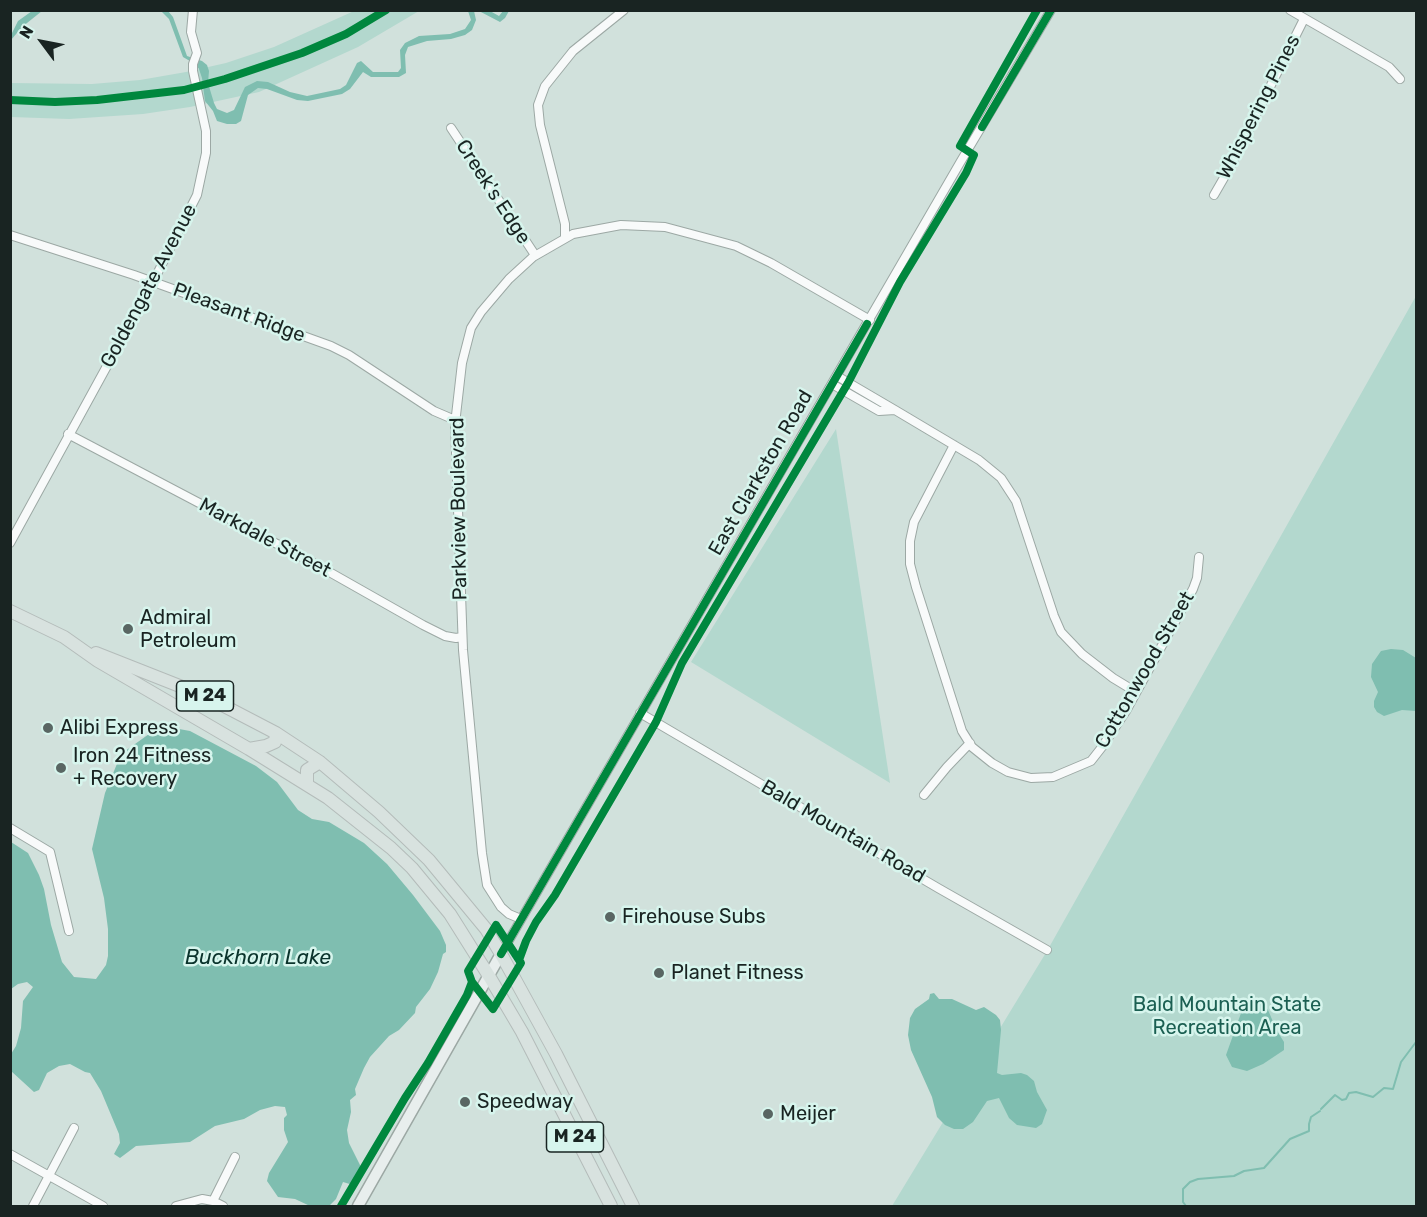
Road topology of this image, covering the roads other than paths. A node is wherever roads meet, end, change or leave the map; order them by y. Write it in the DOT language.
graph roads {
  1 [pos="193,10"];
  2 [pos="624,10"];
  3 [pos="1051,10"];
  4 [pos="1290,10"];
  5 [pos="1304,19"];
  6 [pos="1400,79"];
  7 [pos="451,128"];
  8 [pos="1214,195"];
  9 [pos="10,235"];
  10 [pos="566,237"];
  11 [pos="536,255"];
  12 [pos="153,282"];
  13 [pos="870,320"];
  14 [pos="837,376"];
  15 [pos="832,384"];
  16 [pos="895,410"];
  17 [pos="455,420"];
  18 [pos="69,434"];
  19 [pos="954,446"];
  20 [pos="10,543"];
  21 [pos="1199,557"];
  22 [pos="10,611"];
  23 [pos="462,637"];
  24 [pos="81,648"];
  25 [pos="1136,692"];
  26 [pos="640,713"];
  27 [pos="276,733"];
  28 [pos="970,743"];
  29 [pos="249,749"];
  30 [pos="320,762"];
  31 [pos="307,785"];
  32 [pos="924,795"];
  33 [pos="10,828"];
  34 [pos="521,919"];
  35 [pos="69,931"];
  36 [pos="1047,950"];
  37 [pos="501,954"];
  38 [pos="489,976"];
  39 [pos="539,1067"];
  40 [pos="74,1128"];
  41 [pos="10,1154"];
  42 [pos="606,1154"];
  43 [pos="235,1157"];
  44 [pos="50,1177"];
  45 [pos="213,1201"];
  46 [pos="33,1206"];
  47 [pos="103,1206"];
  48 [pos="176,1206"];
  49 [pos="223,1206"];
  50 [pos="358,1206"];
  51 [pos="611,1206"];
  52 [pos="633,1206"];
  1 -- 12 [label="street, Goldengate Avenue"];
  2 -- 10 [label="street"];
  3 -- 13 [label="street, East Clarkston Road"];
  4 -- 5 [label="street"];
  5 -- 6 [label="street"];
  5 -- 8 [label="street, Whispering Pines"];
  7 -- 11 [label="street, Creek's Edge"];
  9 -- 12 [label="street, Pleasant Ridge"];
  10 -- 11 [label="street, Parkview Boulevard"];
  10 -- 13 [label="street, Parkview Boulevard"];
  11 -- 17 [label="street, Parkview Boulevard"];
  12 -- 17 [label="street, Pleasant Ridge"];
  12 -- 18 [label="street, Goldengate Avenue"];
  13 -- 14 [label="street, East Clarkston Road"];
  14 -- 15 [label="street, East Clarkston Road"];
  14 -- 16 [label="street"];
  15 -- 16 [label="street"];
  15 -- 26 [label="street, East Clarkston Road"];
  16 -- 19 [label="street"];
  17 -- 23 [label="street, Parkview Boulevard"];
  18 -- 20 [label="street, Goldengate Avenue"];
  18 -- 23 [label="street, Markdale Street"];
  19 -- 25 [label="street"];
  19 -- 28 [label="street, Cottonwood Street"];
  21 -- 25 [label="street, Cottonwood Street"];
  22 -- 24 [label="main road, M 24"];
  23 -- 34 [label="street, Parkview Boulevard"];
  24 -- 27 [label="main road, M 24"];
  24 -- 29 [label="main road, M 24"];
  25 -- 28 [label="street, Cottonwood Street"];
  26 -- 34 [label="street, East Clarkston Road"];
  26 -- 36 [label="street, Bald Mountain Road"];
  27 -- 29 [label="main road"];
  27 -- 30 [label="main road, M 24"];
  28 -- 32 [label="street"];
  29 -- 31 [label="main road, M 24"];
  30 -- 31 [label="main road"];
  30 -- 37 [label="main road, M 24"];
  31 -- 38 [label="main road, M 24"];
  33 -- 35 [label="street"];
  34 -- 37 [label="street, East Clarkston Road"];
  37 -- 38 [label="main road"];
  37 -- 42 [label="main road, M 24"];
  38 -- 39 [label="main road, M 24"];
  38 -- 50 [label="main road"];
  39 -- 42 [label="main road"];
  39 -- 51 [label="main road, M 24"];
  40 -- 44 [label="street"];
  41 -- 44 [label="street"];
  42 -- 52 [label="main road, M 24"];
  43 -- 45 [label="street"];
  44 -- 46 [label="street"];
  44 -- 47 [label="street"];
  45 -- 48 [label="street"];
  45 -- 49 [label="street"];
}
